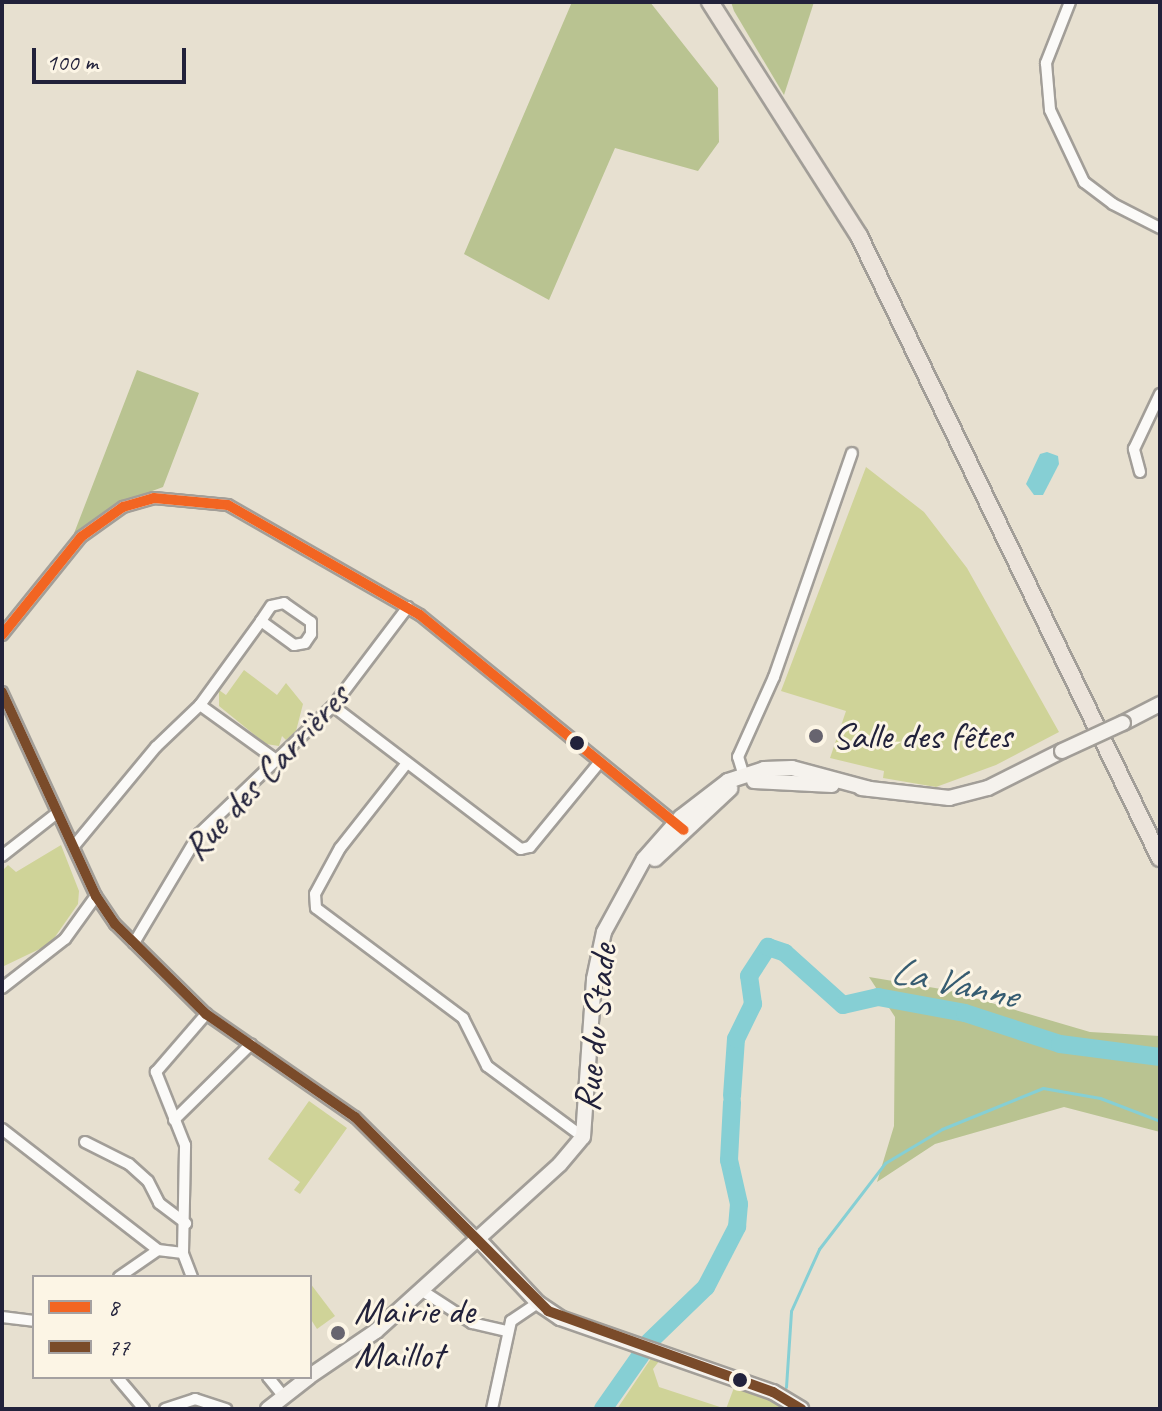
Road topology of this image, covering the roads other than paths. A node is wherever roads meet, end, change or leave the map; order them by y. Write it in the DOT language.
graph roads {
  1 [pos="1070,2"];
  2 [pos="713,4"];
  3 [pos="1160,228"];
  4 [pos="1160,394"];
  5 [pos="852,453"];
  6 [pos="1140,472"];
  7 [pos="408,607"];
  8 [pos="261,621"];
  9 [pos="2,635"];
  10 [pos="2,692"];
  11 [pos="1160,704"];
  12 [pos="200,705"];
  13 [pos="333,706"];
  14 [pos="275,759"];
  15 [pos="407,763"];
  16 [pos="599,763"];
  17 [pos="744,778"];
  18 [pos="57,813"];
  19 [pos="679,827"];
  20 [pos="74,846"];
  21 [pos="2,856"];
  22 [pos="1160,858"];
  23 [pos="96,896"];
  24 [pos="134,943"];
  25 [pos="2,988"];
  26 [pos="206,1014"];
  27 [pos="251,1044"];
  28 [pos="174,1120"];
  29 [pos="2,1129"];
  30 [pos="583,1137"];
  31 [pos="85,1142"];
  32 [pos="186,1223"];
  33 [pos="479,1240"];
  34 [pos="158,1250"];
  35 [pos="183,1253"];
  36 [pos="122,1275"];
  37 [pos="191,1275"];
  38 [pos="421,1290"];
  39 [pos="538,1303"];
  40 [pos="2,1317"];
  41 [pos="32,1321"];
  42 [pos="507,1331"];
  43 [pos="312,1375"];
  44 [pos="119,1379"];
  45 [pos="270,1379"];
  46 [pos="306,1379"];
  47 [pos="282,1394"];
  48 [pos="792,1402"];
  49 [pos="144,1409"];
  50 [pos="165,1409"];
  51 [pos="226,1409"];
  52 [pos="268,1409"];
  53 [pos="492,1409"];
  1 -- 3 [label="street"];
  2 -- 22 [label="main road"];
  4 -- 6 [label="street"];
  5 -- 17 [label="street"];
  7 -- 9 [label="street"];
  7 -- 13 [label="street, Rue des Carrières"];
  7 -- 16 [label="street"];
  8 -- 8 [label="street"];
  8 -- 12 [label="street"];
  10 -- 18 [label="street"];
  11 -- 17 [label="street, Rue du Stade, bridge"];
  12 -- 14 [label="street"];
  12 -- 20 [label="street"];
  13 -- 14 [label="street, Rue des Carrières"];
  13 -- 15 [label="street"];
  14 -- 24 [label="street, Rue des Carrières"];
  15 -- 16 [label="street"];
  15 -- 30 [label="street"];
  16 -- 19 [label="street"];
  17 -- 19 [label="street, Rue du Stade"];
  18 -- 20 [label="street"];
  18 -- 21 [label="street"];
  19 -- 30 [label="street, Rue du Stade"];
  20 -- 23 [label="street"];
  23 -- 24 [label="street"];
  23 -- 25 [label="street"];
  24 -- 26 [label="street"];
  26 -- 27 [label="street"];
  26 -- 28 [label="street"];
  27 -- 28 [label="street"];
  27 -- 33 [label="street"];
  28 -- 32 [label="street"];
  29 -- 34 [label="street"];
  30 -- 33 [label="street, Rue du Stade"];
  31 -- 32 [label="street"];
  32 -- 35 [label="street"];
  33 -- 38 [label="street, Rue du Stade"];
  33 -- 39 [label="street"];
  34 -- 35 [label="street"];
  34 -- 36 [label="street"];
  35 -- 37 [label="street"];
  38 -- 42 [label="street"];
  38 -- 43 [label="street, Rue du Stade"];
  39 -- 42 [label="street"];
  39 -- 48 [label="street"];
  40 -- 41 [label="street"];
  42 -- 53 [label="street"];
  44 -- 49 [label="street"];
  45 -- 47 [label="street"];
  46 -- 47 [label="street, Rue du Stade"];
  47 -- 52 [label="street, Rue du Stade"];
  50 -- 51 [label="street"];
}
